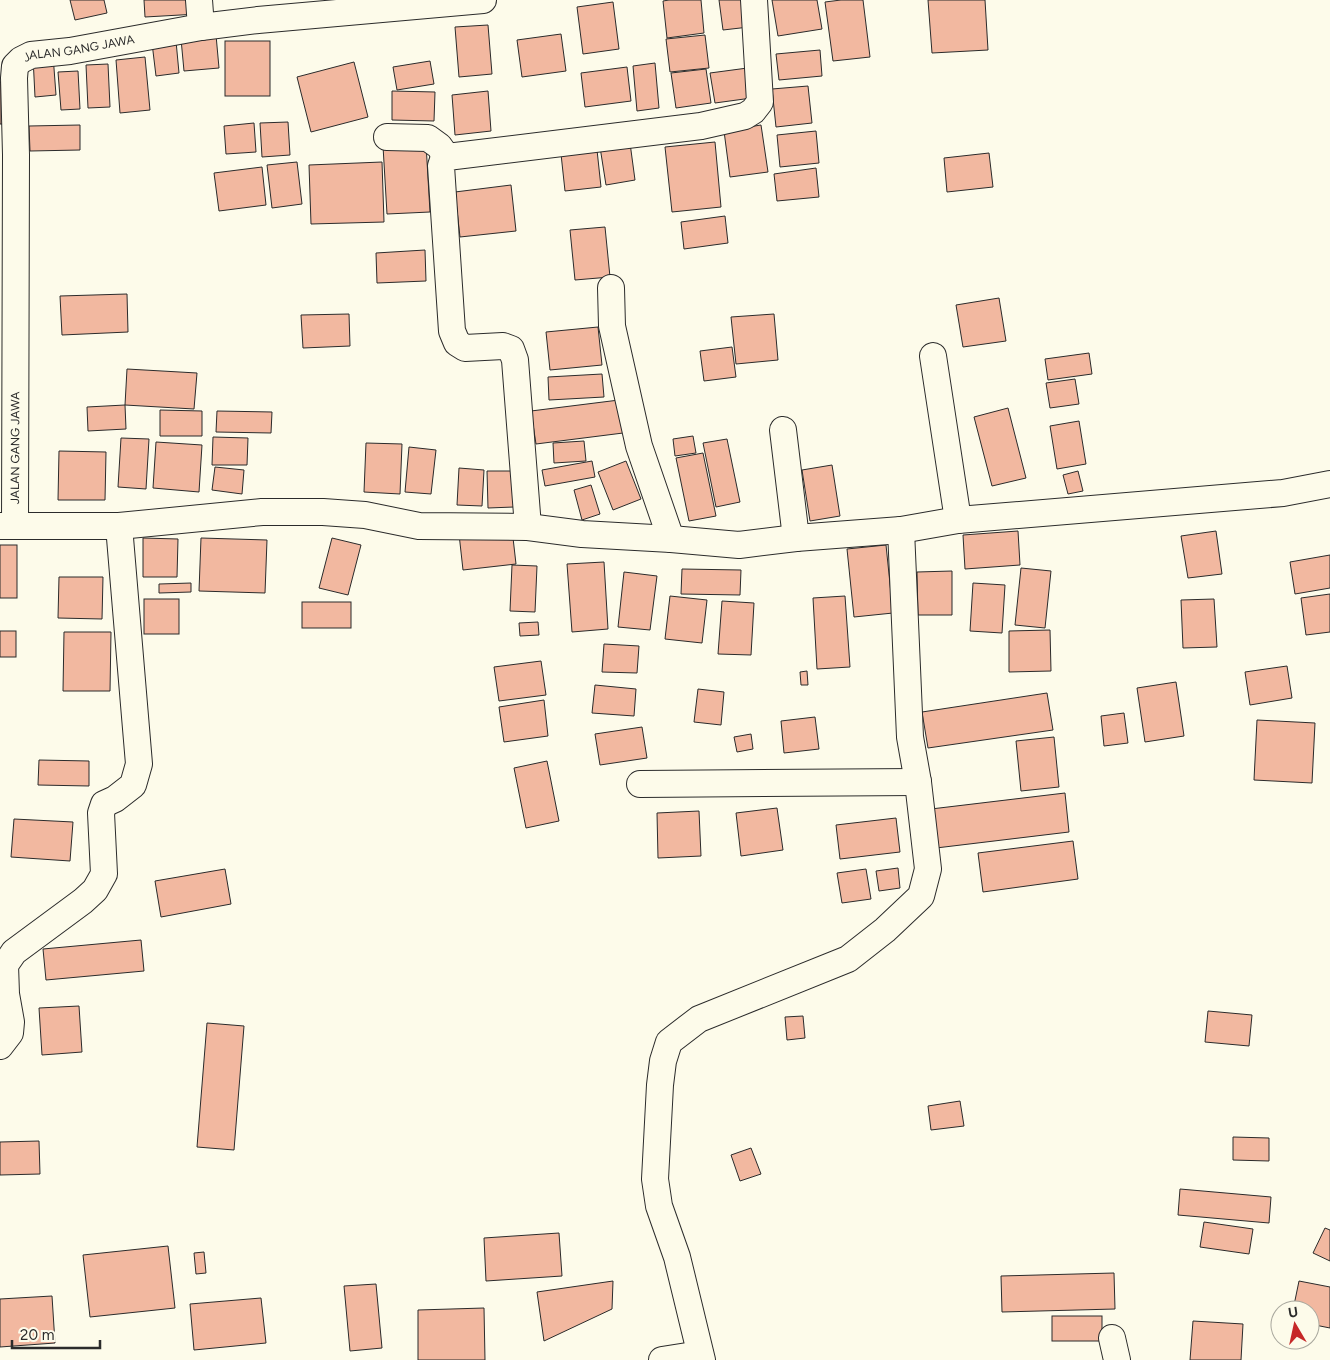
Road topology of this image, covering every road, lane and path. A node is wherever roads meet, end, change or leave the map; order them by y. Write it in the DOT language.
graph roads {
  1 [pos="199,0"];
  2 [pos="483,0"];
  3 [pos="754,0"];
  4 [pos="320,7"];
  5 [pos="201,27"];
  6 [pos="386,137"];
  7 [pos="8,156"];
  8 [pos="447,156"];
  9 [pos="611,288"];
  10 [pos="933,356"];
  11 [pos="784,430"];
  12 [pos="1330,484"];
  13 [pos="958,520"];
  14 [pos="8,526"];
  15 [pos="119,526"];
  16 [pos="528,527"];
  17 [pos="901,530"];
  18 [pos="796,538"];
  19 [pos="671,539"];
  20 [pos="918,782"];
  21 [pos="640,784"];
  22 [pos="0,1046"];
  23 [pos="701,1357"];
  24 [pos="662,1360"];
  1 -- 5 [label="street"];
  2 -- 4 [label="street, JALAN GANG JAWA"];
  3 -- 8 [label="street"];
  4 -- 5 [label="street, JALAN GANG JAWA"];
  5 -- 7 [label="street, JALAN GANG JAWA"];
  6 -- 8 [label="street"];
  7 -- 14 [label="street, JALAN GANG JAWA"];
  8 -- 16 [label="street"];
  9 -- 19 [label="street"];
  10 -- 13 [label="street"];
  11 -- 18 [label="street"];
  12 -- 13 [label="street"];
  13 -- 17 [label="street"];
  14 -- 15 [label="street"];
  15 -- 16 [label="street"];
  15 -- 22 [label="street"];
  16 -- 19 [label="street"];
  17 -- 18 [label="street"];
  17 -- 20 [label="street"];
  18 -- 19 [label="street"];
  20 -- 21 [label="street"];
  20 -- 23 [label="street"];
  23 -- 24 [label="street"];
}
